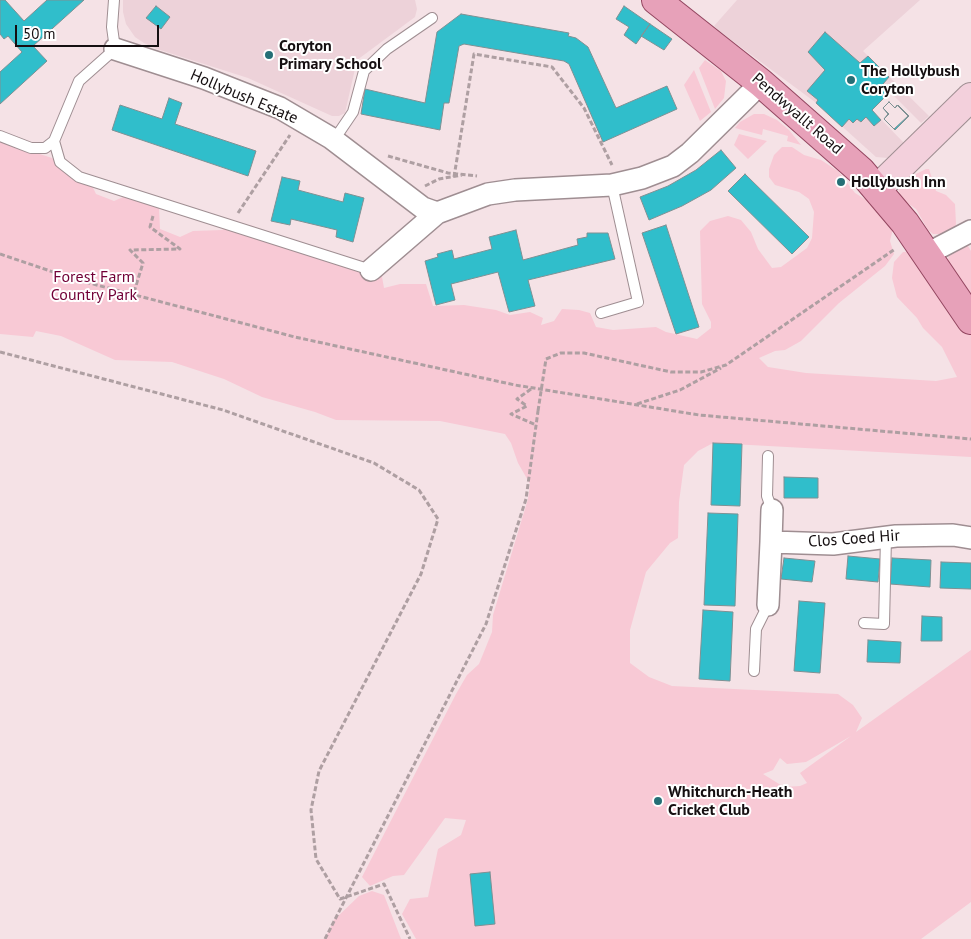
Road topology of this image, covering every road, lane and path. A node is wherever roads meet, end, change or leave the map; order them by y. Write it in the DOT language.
graph roads {
  1 [pos="114,0"];
  2 [pos="656,0"];
  3 [pos="432,18"];
  4 [pos="116,49"];
  5 [pos="762,83"];
  6 [pos="971,97"];
  7 [pos="300,120"];
  8 [pos="0,136"];
  9 [pos="334,140"];
  10 [pos="54,141"];
  11 [pos="352,154"];
  12 [pos="454,175"];
  13 [pos="479,177"];
  14 [pos="616,184"];
  15 [pos="878,188"];
  16 [pos="407,196"];
  17 [pos="156,200"];
  18 [pos="437,213"];
  19 [pos="231,224"];
  20 [pos="971,231"];
  21 [pos="920,245"];
  22 [pos="0,254"];
  23 [pos="370,270"];
  24 [pos="134,292"];
  25 [pos="600,313"];
  26 [pos="971,320"];
  27 [pos="0,352"];
  28 [pos="726,365"];
  29 [pos="532,388"];
  30 [pos="635,405"];
  31 [pos="536,425"];
  32 [pos="971,439"];
  33 [pos="768,456"];
  34 [pos="772,510"];
  35 [pos="886,537"];
  36 [pos="971,538"];
  37 [pos="771,542"];
  38 [pos="768,605"];
  39 [pos="864,623"];
  40 [pos="754,672"];
  41 [pos="347,896"];
  42 [pos="325,939"];
  43 [pos="410,939"];
  1 -- 4 [label="lane"];
  2 -- 5 [label="main road, Pendwyallt Road"];
  3 -- 9 [label="lane"];
  4 -- 7 [label="street, Hollybush Estate"];
  4 -- 10 [label="lane"];
  5 -- 14 [label="street"];
  5 -- 15 [label="main road, Pendwyallt Road"];
  6 -- 15 [label="street"];
  7 -- 9 [label="street, Hollybush Estate"];
  7 -- 19 [label="path"];
  8 -- 10 [label="lane"];
  9 -- 11 [label="street, Hollybush Estate"];
  10 -- 17 [label="lane"];
  11 -- 12 [label="path"];
  11 -- 16 [label="street, Hollybush Estate"];
  12 -- 13 [label="path"];
  12 -- 14 [label="path"];
  12 -- 16 [label="path"];
  14 -- 18 [label="street"];
  14 -- 25 [label="lane"];
  15 -- 21 [label="main road, Pendwyallt Road"];
  16 -- 18 [label="street, Hollybush Estate"];
  17 -- 19 [label="lane"];
  17 -- 24 [label="path"];
  18 -- 23 [label="street"];
  19 -- 23 [label="lane"];
  20 -- 21 [label="street"];
  21 -- 26 [label="main road, Pendwyallt Road"];
  21 -- 28 [label="path"];
  22 -- 29 [label="path"];
  27 -- 41 [label="path"];
  28 -- 30 [label="path"];
  28 -- 31 [label="path, bridge"];
  29 -- 30 [label="path"];
  29 -- 31 [label="path"];
  30 -- 32 [label="path"];
  31 -- 41 [label="path"];
  33 -- 34 [label="lane"];
  34 -- 37 [label="street"];
  35 -- 36 [label="street, Clos Coed Hir"];
  35 -- 37 [label="street, Clos Coed Hir"];
  35 -- 39 [label="lane"];
  37 -- 38 [label="street"];
  38 -- 40 [label="lane"];
  41 -- 42 [label="path"];
  41 -- 43 [label="path"];
}
